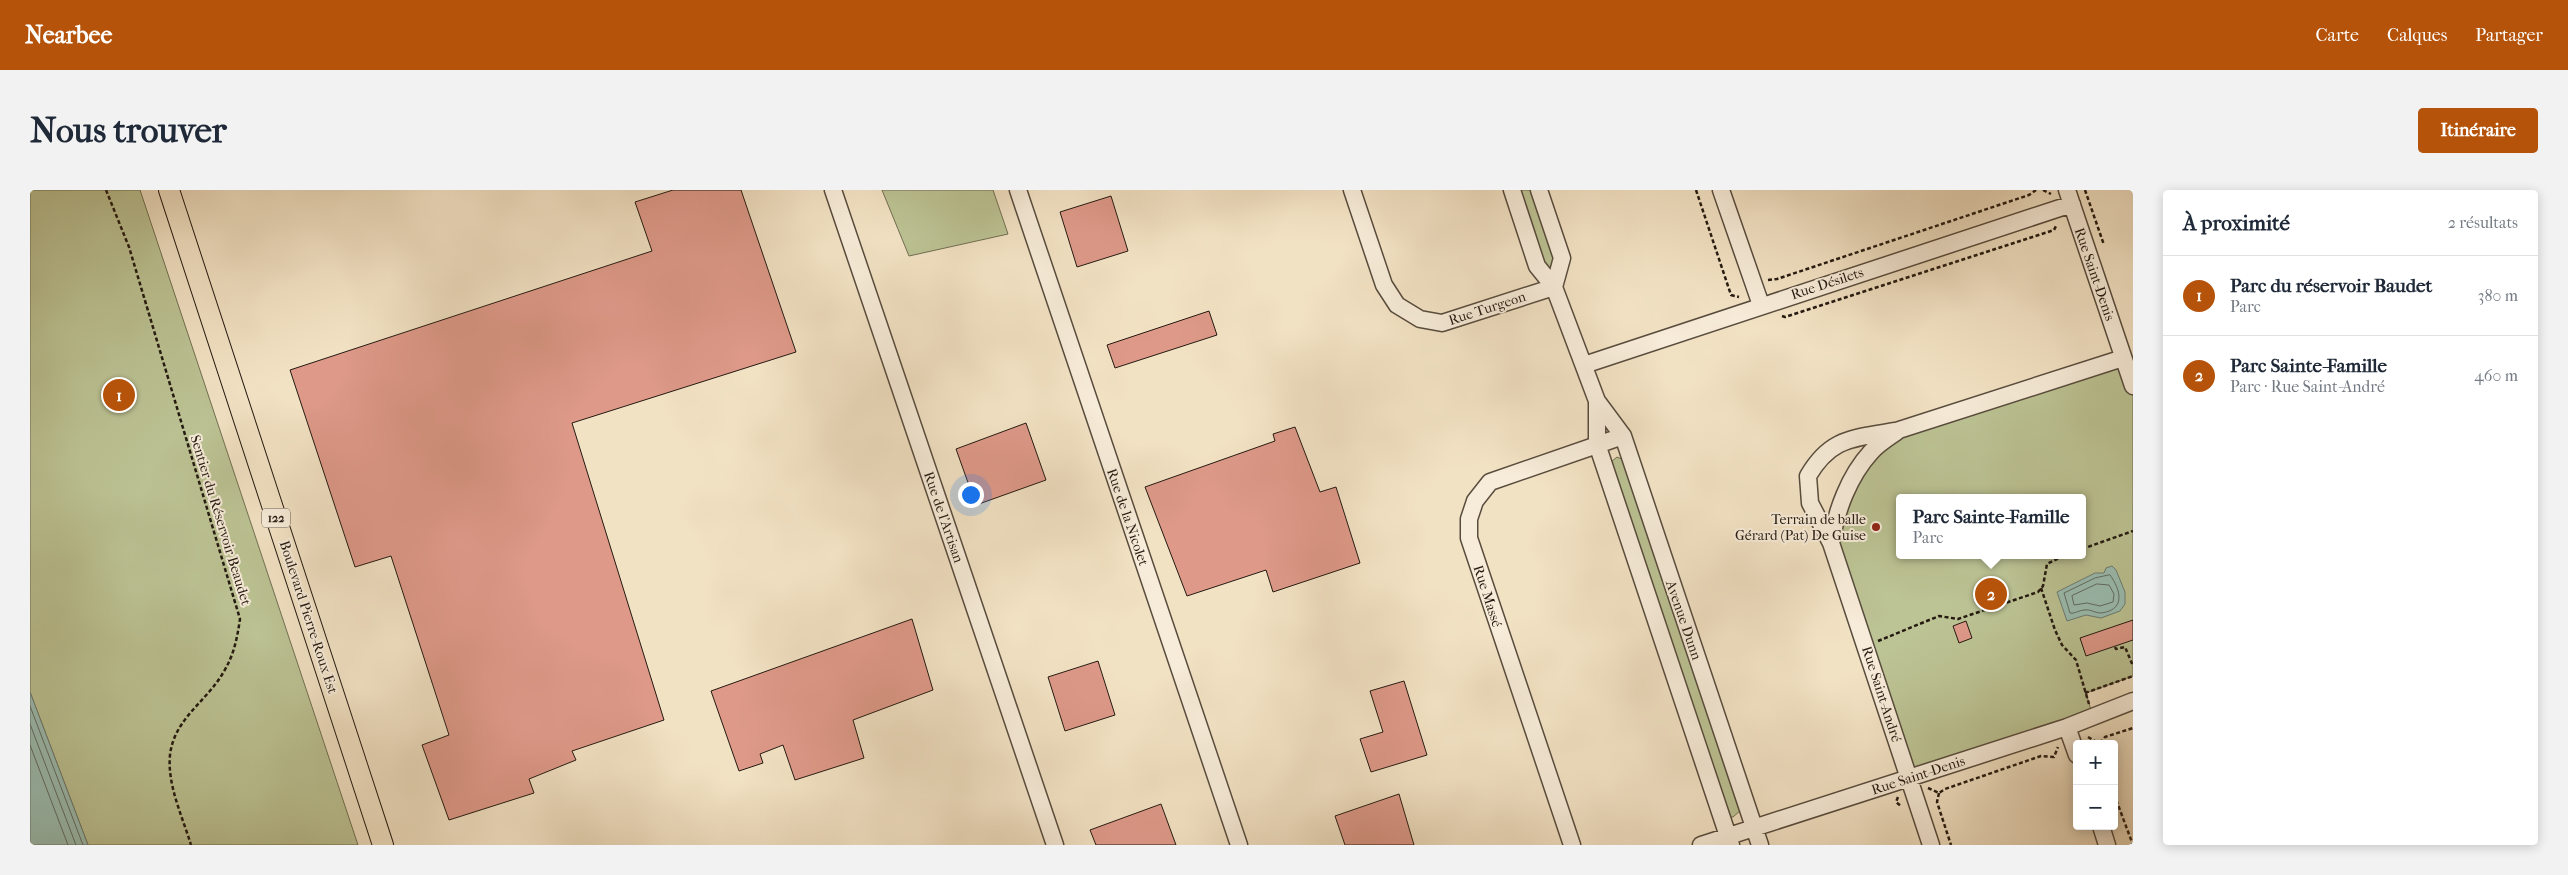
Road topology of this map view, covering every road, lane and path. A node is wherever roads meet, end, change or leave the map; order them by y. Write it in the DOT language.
graph roads {
  1 [pos="106,190"];
  2 [pos="170,190"];
  3 [pos="833,190"];
  4 [pos="1018,190"];
  5 [pos="1352,190"];
  6 [pos="1512,190"];
  7 [pos="1539,190"];
  8 [pos="1721,190"];
  9 [pos="2036,190"];
  10 [pos="2069,197"];
  11 [pos="1768,280"];
  12 [pos="1554,287"];
  13 [pos="1761,305"];
  14 [pos="2124,358"];
  15 [pos="1584,365"];
  16 [pos="2133,386"];
  17 [pos="1597,401"];
  18 [pos="1899,430"];
  19 [pos="1622,436"];
  20 [pos="1597,444"];
  21 [pos="2133,531"];
  22 [pos="1831,543"];
  23 [pos="2086,548"];
  24 [pos="2057,559"];
  25 [pos="2041,588"];
  26 [pos="1866,645"];
  27 [pos="2115,646"];
  28 [pos="2133,666"];
  29 [pos="2133,676"];
  30 [pos="2085,693"];
  31 [pos="2133,701"];
  32 [pos="2093,717"];
  33 [pos="2067,727"];
  34 [pos="2133,728"];
  35 [pos="2102,740"];
  36 [pos="2073,744"];
  37 [pos="1909,778"];
  38 [pos="1939,793"];
  39 [pos="2118,805"];
  40 [pos="1754,827"];
  41 [pos="2102,830"];
  42 [pos="1729,841"];
  43 [pos="191,845"];
  44 [pos="383,845"];
  45 [pos="1055,845"];
  46 [pos="1239,845"];
  47 [pos="1572,845"];
  48 [pos="1701,845"];
  49 [pos="1760,845"];
  50 [pos="1931,845"];
  51 [pos="1951,845"];
  52 [pos="2107,845"];
  53 [pos="2133,845"];
  1 -- 43 [label="path, Sentier du Réservoir Beaudet"];
  2 -- 44 [label="main road, Boulevard Pierre-Roux Est / 122"];
  3 -- 45 [label="street, Rue de l'Artisan"];
  4 -- 46 [label="street, Rue de la Nicolet"];
  5 -- 12 [label="street, Rue Turgeon"];
  6 -- 12 [label="street, Avenue Dunn"];
  7 -- 12 [label="street"];
  8 -- 13 [label="street"];
  9 -- 11 [label="path"];
  10 -- 13 [label="street, Rue Désilets"];
  10 -- 14 [label="street, Rue Saint-Denis"];
  12 -- 15 [label="street, Avenue Dunn"];
  13 -- 15 [label="street, Rue Désilets"];
  14 -- 16 [label="street, Rue Saint-Denis"];
  14 -- 18 [label="street, Rue Saint-André"];
  15 -- 17 [label="street, Avenue Dunn"];
  17 -- 19 [label="street, Avenue Dunn"];
  17 -- 20 [label="street, Avenue Dunn"];
  18 -- 22 [label="street, Rue Saint-André"];
  18 -- 22 [label="street, Rue Saint-André"];
  19 -- 20 [label="street, Rue Massé"];
  19 -- 40 [label="street, Avenue Dunn"];
  20 -- 42 [label="street, Avenue Dunn"];
  20 -- 47 [label="street, Rue Massé"];
  21 -- 23 [label="path"];
  22 -- 26 [label="street, Rue Saint-André"];
  24 -- 25 [label="path"];
  25 -- 26 [label="path"];
  25 -- 30 [label="path"];
  26 -- 37 [label="street, Rue Saint-André"];
  27 -- 28 [label="path"];
  29 -- 30 [label="path"];
  30 -- 32 [label="path"];
  31 -- 32 [label="street, Rue Saint-Denis"];
  32 -- 33 [label="street, Rue Saint-Denis"];
  33 -- 36 [label="street"];
  33 -- 37 [label="street, Rue Saint-Denis"];
  33 -- 38 [label="path"];
  34 -- 35 [label="path"];
  37 -- 38 [label="path"];
  37 -- 40 [label="street, Rue Saint-Denis"];
  37 -- 50 [label="street, Rue Saint-André"];
  38 -- 51 [label="path"];
  39 -- 53 [label="path"];
  40 -- 42 [label="street, Rue Saint-Denis"];
  40 -- 49 [label="street, Avenue Dunn"];
  41 -- 52 [label="street"];
  42 -- 48 [label="street, Rue Saint-Denis"];
}
